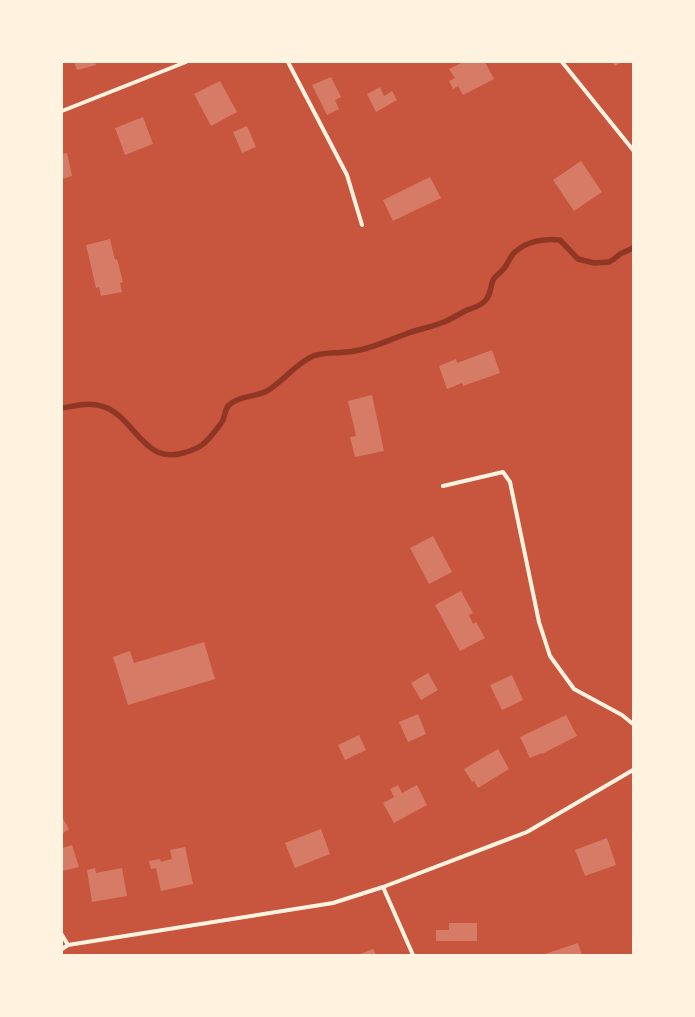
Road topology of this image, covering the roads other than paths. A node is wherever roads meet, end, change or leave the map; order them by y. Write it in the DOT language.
graph roads {
  1 [pos="186,62"];
  2 [pos="288,62"];
  3 [pos="562,62"];
  4 [pos="62,111"];
  5 [pos="633,150"];
  6 [pos="362,225"];
  7 [pos="443,486"];
  8 [pos="633,724"];
  9 [pos="633,770"];
  10 [pos="383,887"];
  11 [pos="62,935"];
  12 [pos="68,945"];
  13 [pos="62,949"];
  14 [pos="412,955"];
  1 -- 4 [label="street"];
  2 -- 6 [label="street"];
  3 -- 5 [label="street"];
  7 -- 8 [label="street"];
  9 -- 10 [label="street"];
  10 -- 12 [label="street"];
  10 -- 14 [label="street"];
  11 -- 12 [label="street"];
  12 -- 13 [label="street"];
}
